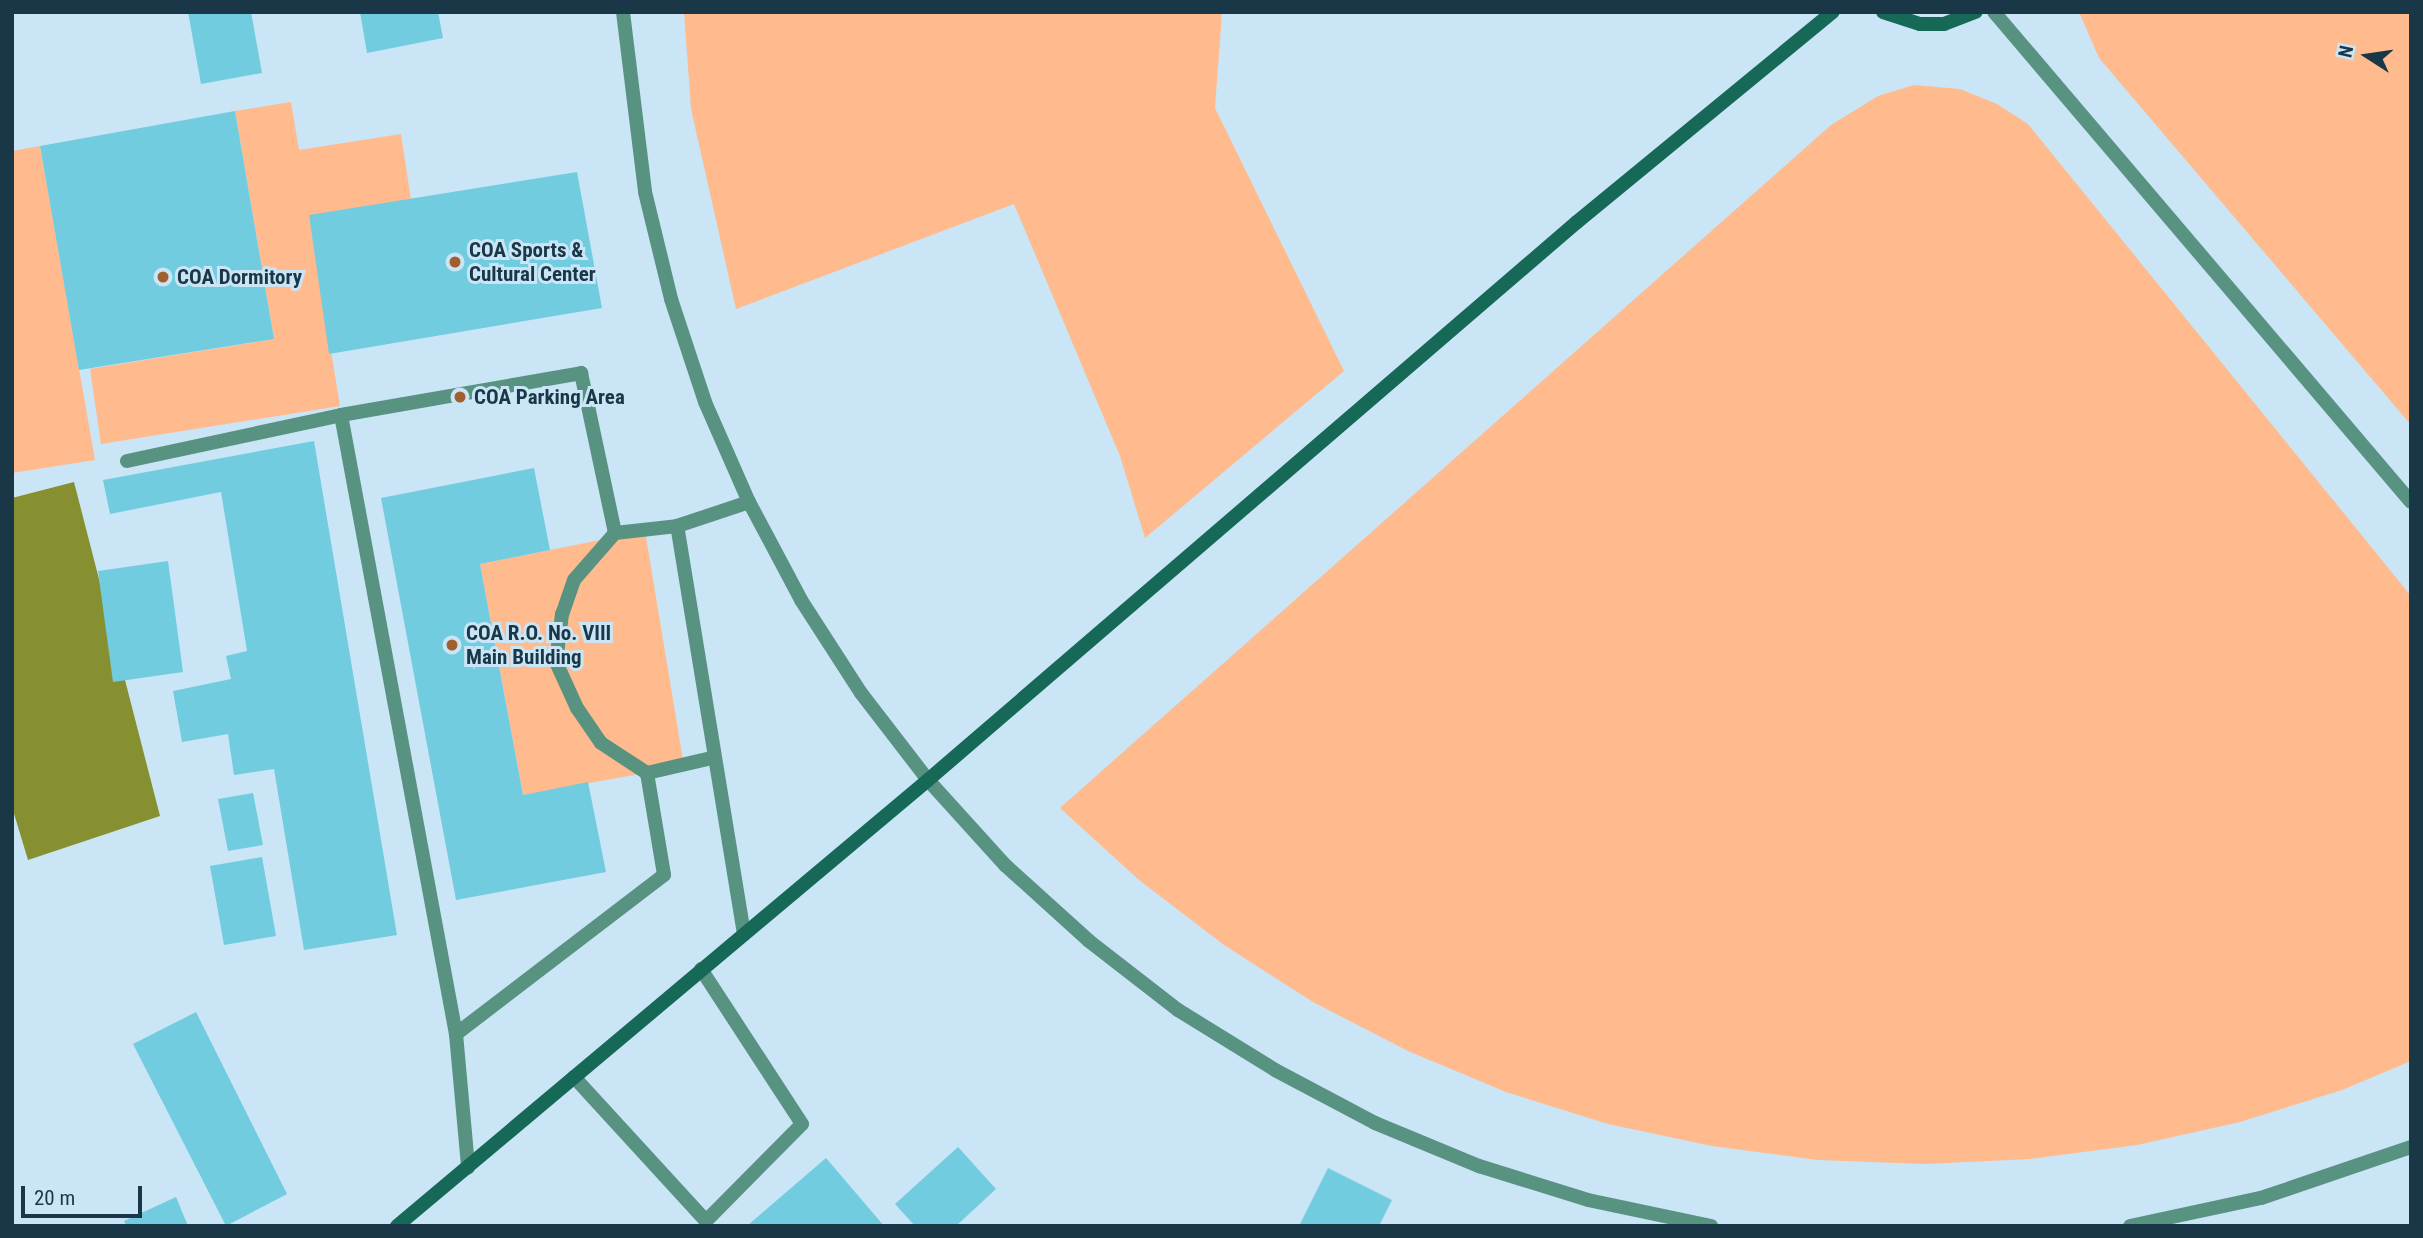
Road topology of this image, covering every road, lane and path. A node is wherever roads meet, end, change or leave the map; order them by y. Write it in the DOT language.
graph roads {
  1 [pos="623,12"];
  2 [pos="1833,12"];
  3 [pos="1882,12"];
  4 [pos="1976,12"];
  5 [pos="1994,12"];
  6 [pos="341,415"];
  7 [pos="127,461"];
  8 [pos="749,502"];
  9 [pos="2411,502"];
  10 [pos="677,526"];
  11 [pos="615,533"];
  12 [pos="712,758"];
  13 [pos="647,773"];
  14 [pos="928,780"];
  15 [pos="744,934"];
  16 [pos="701,970"];
  17 [pos="456,1034"];
  18 [pos="574,1077"];
  19 [pos="2411,1147"];
  20 [pos="468,1167"];
  21 [pos="397,1226"];
  22 [pos="1711,1226"];
  23 [pos="2130,1226"];
  1 -- 8 [label="street"];
  2 -- 14 [label="main road"];
  3 -- 4 [label="main road"];
  5 -- 9 [label="street"];
  6 -- 7 [label="street"];
  6 -- 11 [label="street"];
  6 -- 17 [label="street"];
  8 -- 10 [label="street"];
  8 -- 14 [label="street"];
  10 -- 11 [label="street"];
  10 -- 12 [label="street"];
  11 -- 13 [label="street"];
  12 -- 13 [label="street"];
  12 -- 15 [label="street"];
  13 -- 17 [label="street"];
  14 -- 15 [label="main road"];
  14 -- 22 [label="street"];
  15 -- 16 [label="main road"];
  16 -- 18 [label="main road"];
  16 -- 18 [label="street"];
  17 -- 20 [label="street"];
  18 -- 20 [label="main road"];
  19 -- 23 [label="street"];
  20 -- 21 [label="main road"];
}
